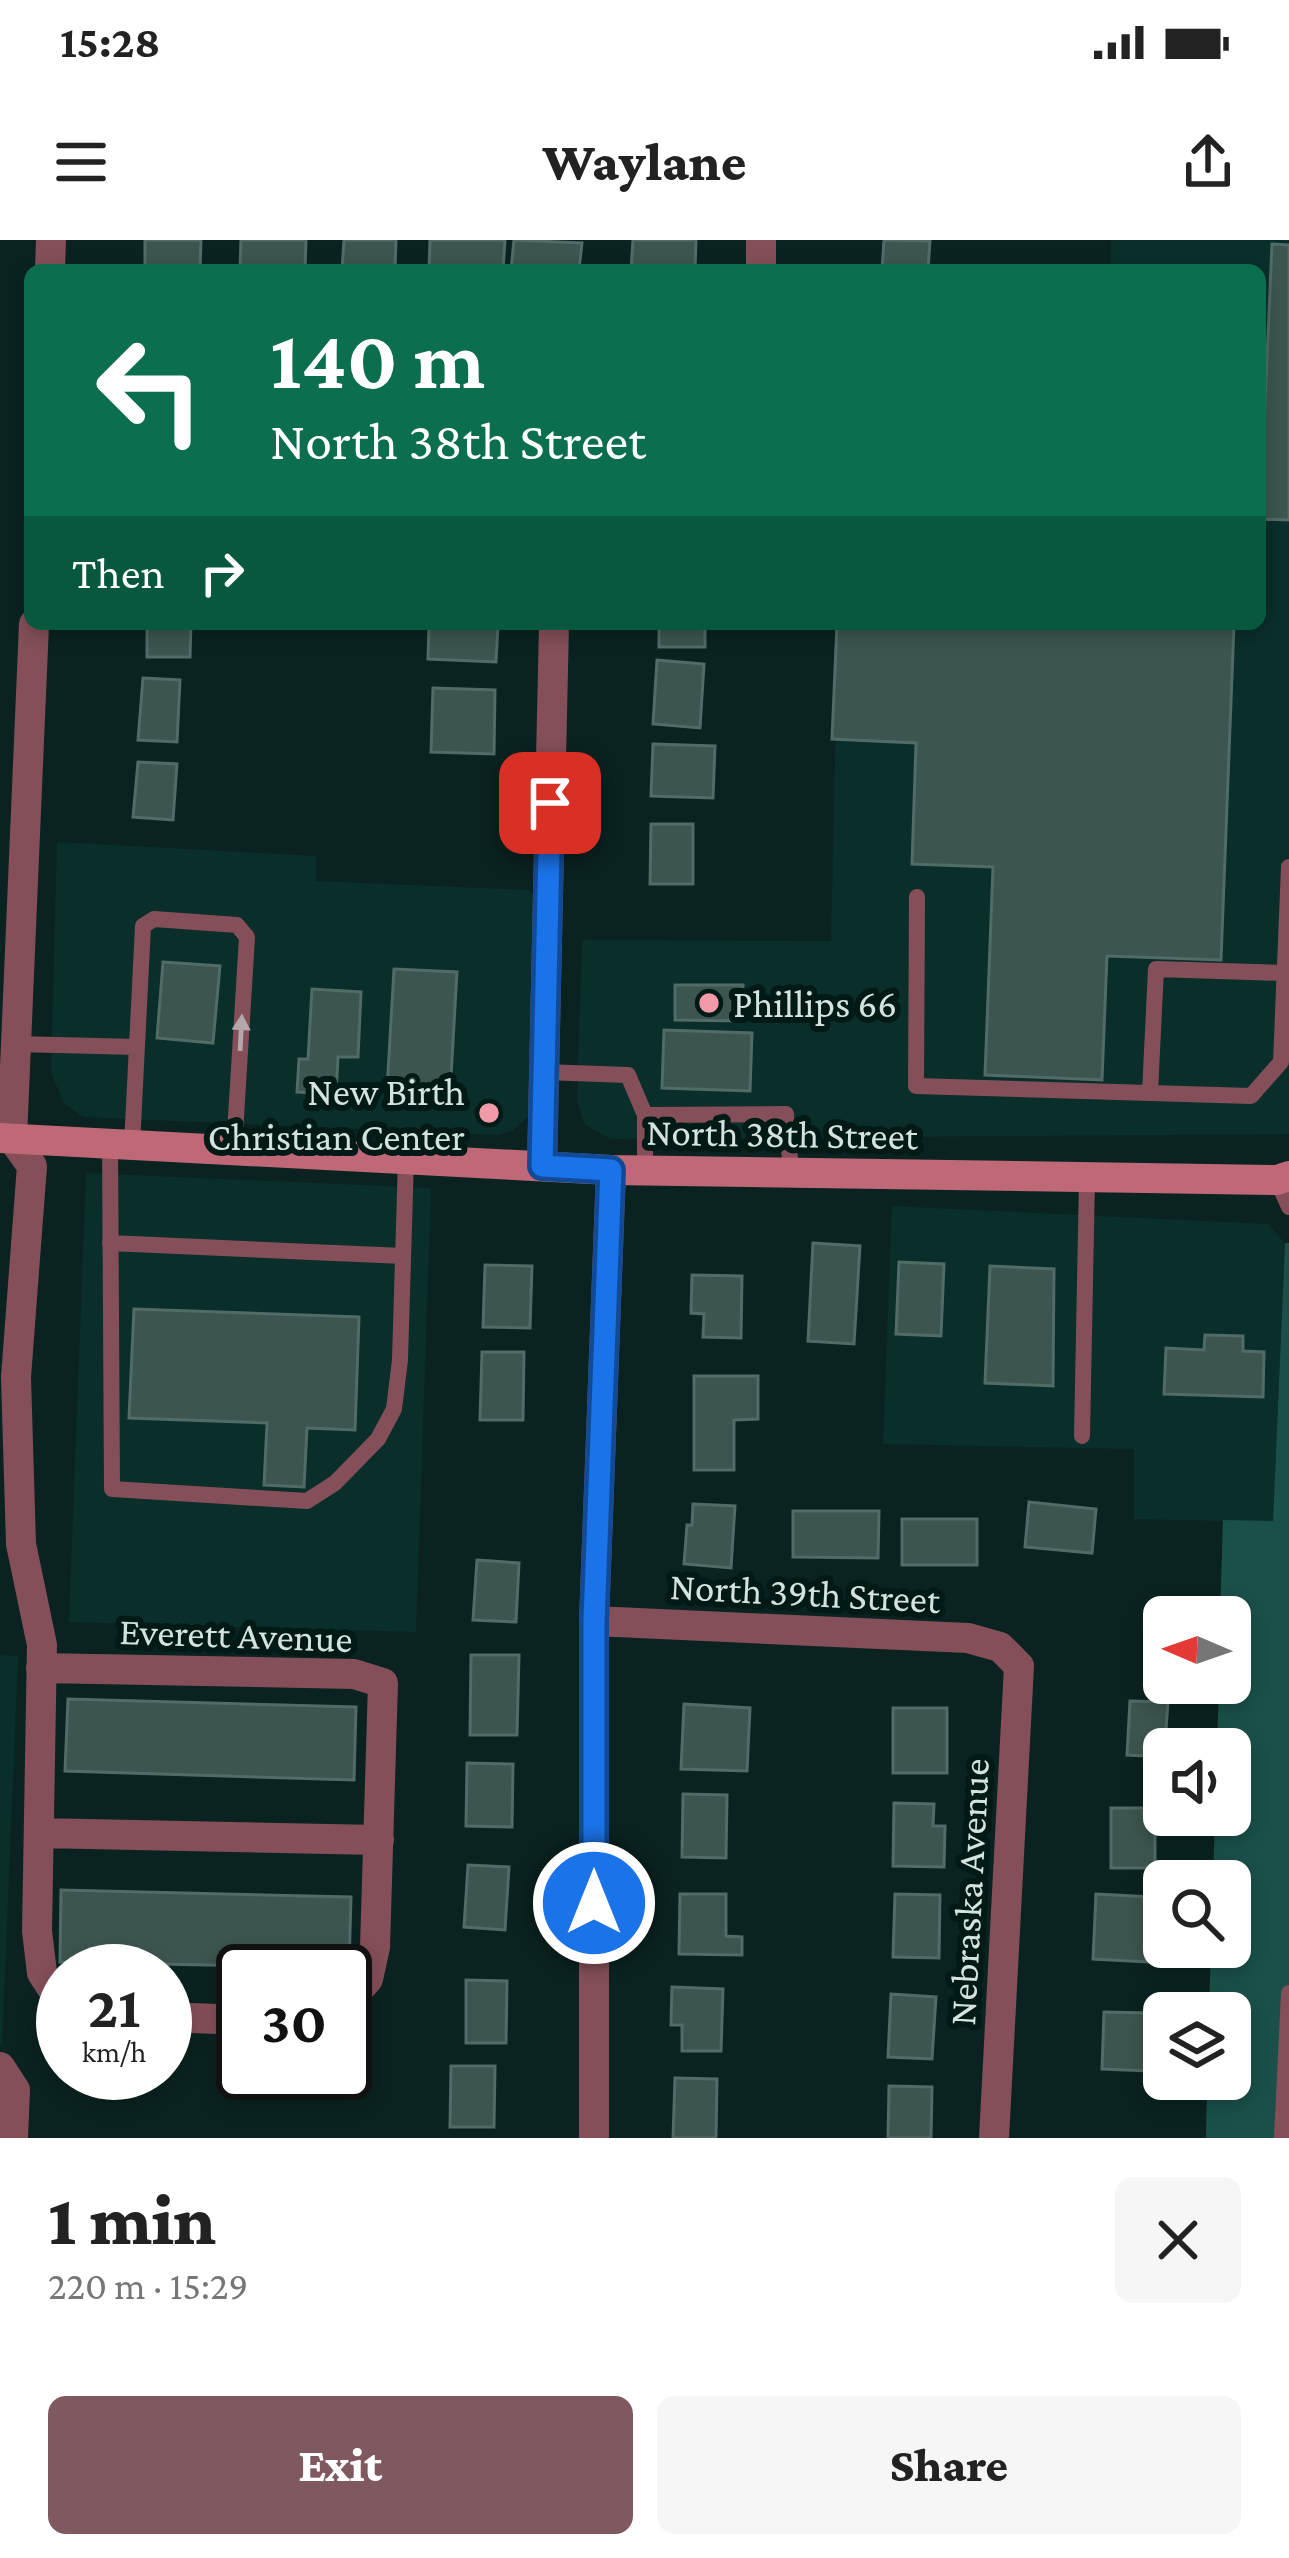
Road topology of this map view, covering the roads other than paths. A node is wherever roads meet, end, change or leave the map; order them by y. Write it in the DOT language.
graph roads {
  1 [pos="34,630"];
  2 [pos="554,630"];
  3 [pos="1289,867"];
  4 [pos="917,897"];
  5 [pos="1284,974"];
  6 [pos="1286,1002"];
  7 [pos="16,1044"];
  8 [pos="137,1047"];
  9 [pos="1285,1062"];
  10 [pos="544,1072"];
  11 [pos="1150,1093"];
  12 [pos="645,1115"];
  13 [pos="6,1138"];
  14 [pos="121,1144"];
  15 [pos="235,1150"];
  16 [pos="406,1159"];
  17 [pos="542,1166"];
  18 [pos="611,1170"];
  19 [pos="645,1171"];
  20 [pos="791,1172"];
  21 [pos="1087,1178"];
  22 [pos="1286,1187"];
  23 [pos="110,1243"];
  24 [pos="403,1256"];
  25 [pos="1082,1436"];
  26 [pos="594,1621"];
  27 [pos="1008,1654"];
  28 [pos="41,1669"];
  29 [pos="38,1833"];
  30 [pos="379,1840"];
  31 [pos="39,1944"];
  32 [pos="372,1963"];
  33 [pos="1289,1994"];
  34 [pos="0,2067"];
  35 [pos="14,2138"];
  36 [pos="594,2138"];
  37 [pos="994,2138"];
  38 [pos="1282,2138"];
  1 -- 7 [label="street"];
  2 -- 10 [label="street"];
  3 -- 5 [label="lane"];
  4 -- 11 [label="lane"];
  5 -- 6 [label="lane"];
  5 -- 11 [label="lane"];
  6 -- 9 [label="lane"];
  7 -- 8 [label="lane"];
  7 -- 13 [label="street"];
  8 -- 14 [label="lane"];
  15 -- 8 [label="lane, one-way"];
  9 -- 11 [label="lane"];
  10 -- 12 [label="lane"];
  10 -- 17 [label="street"];
  12 -- 19 [label="lane"];
  12 -- 20 [label="lane"];
  13 -- 14 [label="main road, North 38th Street"];
  13 -- 28 [label="street"];
  14 -- 15 [label="main road, North 38th Street"];
  14 -- 23 [label="lane"];
  15 -- 16 [label="main road, North 38th Street"];
  16 -- 17 [label="main road, North 38th Street"];
  16 -- 24 [label="lane"];
  17 -- 18 [label="main road, North 38th Street"];
  18 -- 19 [label="main road, North 38th Street"];
  18 -- 26 [label="street"];
  19 -- 20 [label="main road, North 38th Street"];
  20 -- 21 [label="main road, North 38th Street"];
  21 -- 22 [label="main road, North 38th Street"];
  21 -- 25 [label="lane"];
  23 -- 24 [label="lane"];
  23 -- 24 [label="lane"];
  26 -- 27 [label="street, North 39th Street"];
  26 -- 36 [label="street"];
  27 -- 37 [label="street, Nebraska Avenue"];
  28 -- 29 [label="street"];
  28 -- 30 [label="street, Everett Avenue"];
  29 -- 30 [label="street"];
  29 -- 31 [label="street"];
  30 -- 32 [label="street, Everett Avenue"];
  33 -- 38 [label="lane"];
  34 -- 35 [label="street"];
}
